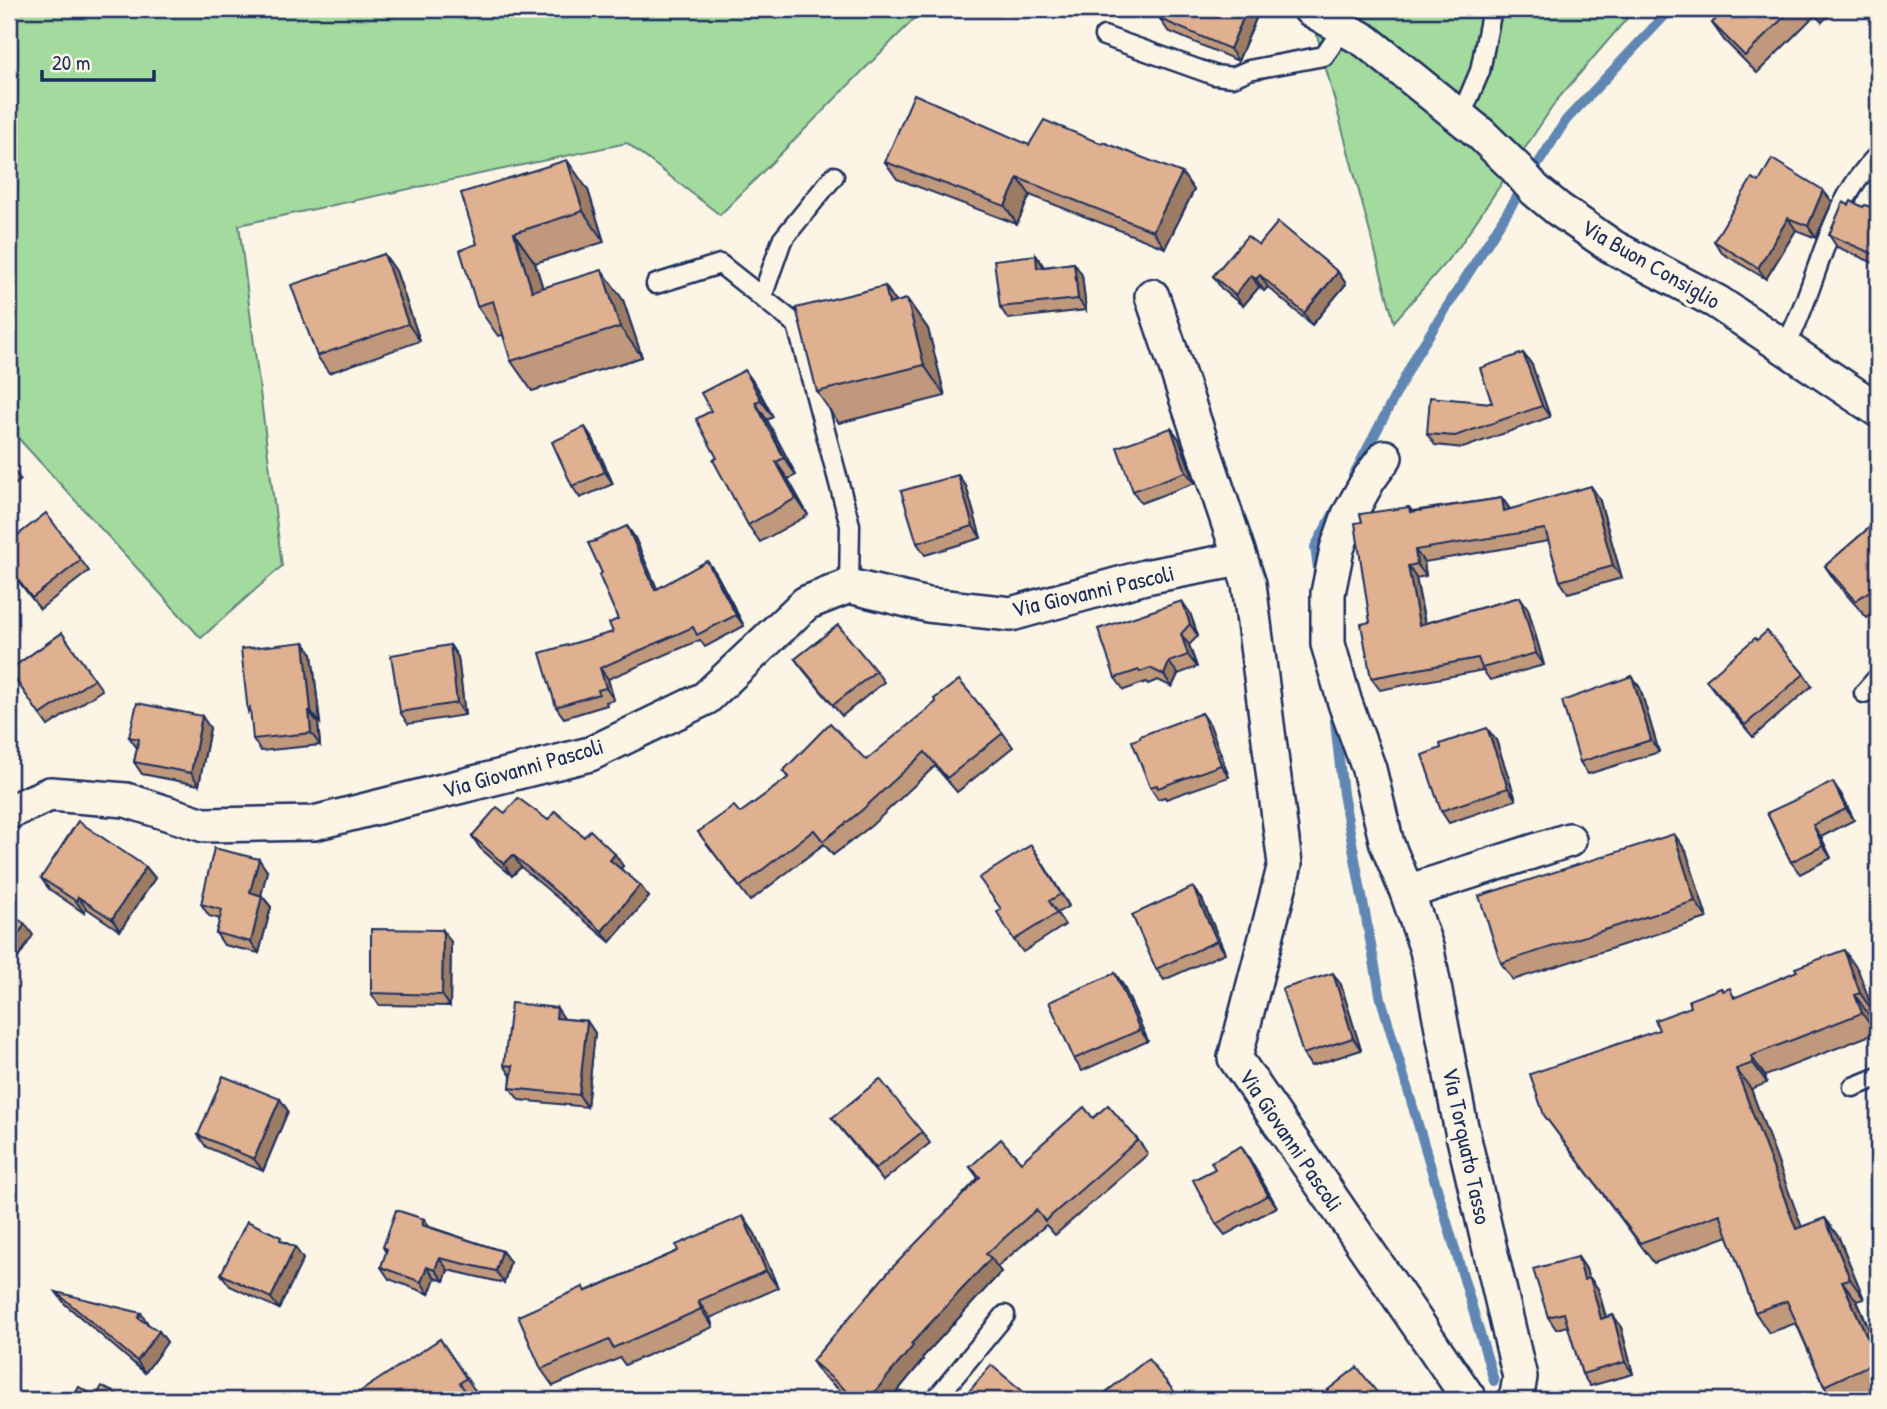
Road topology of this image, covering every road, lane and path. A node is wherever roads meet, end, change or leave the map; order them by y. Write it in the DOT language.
graph roads {
  1 [pos="1310,9"];
  2 [pos="1492,9"];
  3 [pos="1340,17"];
  4 [pos="1104,36"];
  5 [pos="1460,118"];
  6 [pos="1878,155"];
  7 [pos="834,176"];
  8 [pos="656,284"];
  9 [pos="1152,296"];
  10 [pos="762,297"];
  11 [pos="1785,347"];
  12 [pos="1878,410"];
  13 [pos="1385,457"];
  14 [pos="1240,559"];
  15 [pos="849,586"];
  16 [pos="1878,677"];
  17 [pos="1864,694"];
  18 [pos="9,812"];
  19 [pos="1569,840"];
  20 [pos="1407,892"];
  21 [pos="1878,1077"];
  22 [pos="1853,1087"];
  23 [pos="1005,1315"];
  24 [pos="935,1400"];
  25 [pos="1470,1400"];
  26 [pos="1514,1400"];
  1 -- 3 [label="street, Via Buon Consiglio"];
  2 -- 5 [label="lane"];
  3 -- 4 [label="lane"];
  3 -- 5 [label="street, Via Buon Consiglio"];
  5 -- 11 [label="street, Via Buon Consiglio"];
  6 -- 11 [label="lane"];
  7 -- 10 [label="lane"];
  8 -- 10 [label="lane"];
  9 -- 14 [label="street, Via Giovanni Pascoli"];
  10 -- 15 [label="lane"];
  11 -- 12 [label="street, Via Buon Consiglio"];
  13 -- 20 [label="street, Via Torquato Tasso"];
  14 -- 15 [label="street, Via Giovanni Pascoli"];
  14 -- 25 [label="street, Via Giovanni Pascoli"];
  15 -- 18 [label="street, Via Giovanni Pascoli"];
  16 -- 17 [label="lane"];
  19 -- 20 [label="street"];
  20 -- 26 [label="street, Via Torquato Tasso"];
  21 -- 22 [label="lane"];
  23 -- 24 [label="lane"];
}
